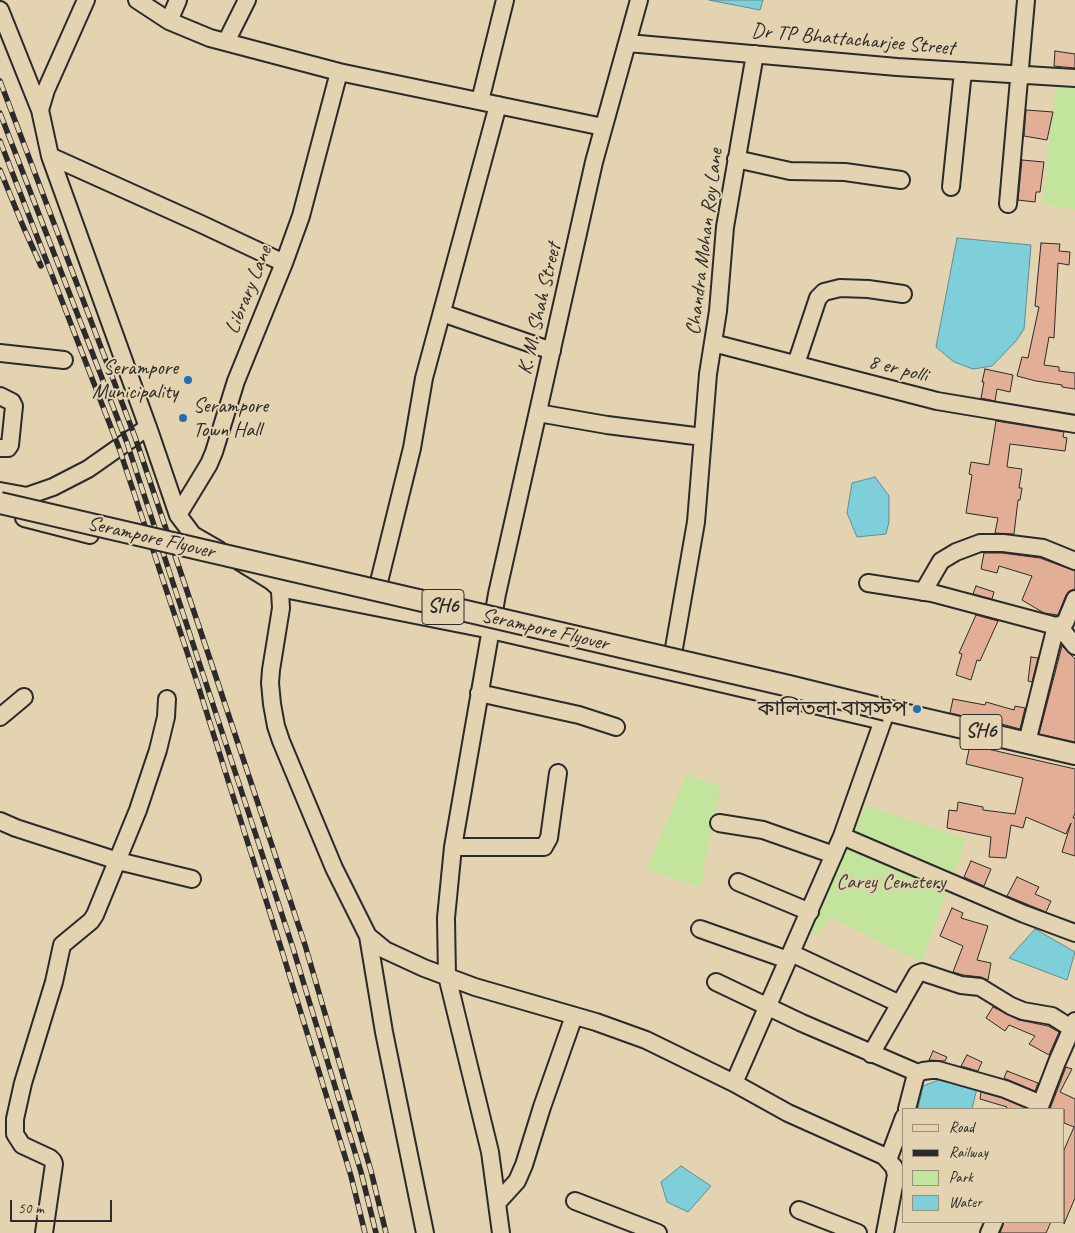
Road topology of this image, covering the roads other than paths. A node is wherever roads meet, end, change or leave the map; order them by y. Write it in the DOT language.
graph roads {
  1 [pos="86,0"];
  2 [pos="137,0"];
  3 [pos="178,0"];
  4 [pos="247,0"];
  5 [pos="505,0"];
  6 [pos="639,0"];
  7 [pos="1026,0"];
  8 [pos="0,10"];
  9 [pos="169,20"];
  10 [pos="226,42"];
  11 [pos="628,43"];
  12 [pos="755,54"];
  13 [pos="963,71"];
  14 [pos="339,72"];
  15 [pos="1021,74"];
  16 [pos="1075,78"];
  17 [pos="480,101"];
  18 [pos="498,105"];
  19 [pos="40,110"];
  20 [pos="603,127"];
  21 [pos="50,156"];
  22 [pos="736,159"];
  23 [pos="901,180"];
  24 [pos="951,187"];
  25 [pos="1008,204"];
  26 [pos="284,263"];
  27 [pos="903,294"];
  28 [pos="442,313"];
  29 [pos="713,343"];
  30 [pos="552,351"];
  31 [pos="0,353"];
  32 [pos="64,360"];
  33 [pos="796,364"];
  34 [pos="0,396"];
  35 [pos="538,413"];
  36 [pos="1075,424"];
  37 [pos="148,427"];
  38 [pos="703,437"];
  39 [pos="0,448"];
  40 [pos="0,491"];
  41 [pos="0,503"];
  42 [pos="0,512"];
  43 [pos="178,515"];
  44 [pos="90,535"];
  45 [pos="1075,561"];
  46 [pos="868,583"];
  47 [pos="279,588"];
  48 [pos="924,592"];
  49 [pos="1075,599"];
  50 [pos="372,606"];
  51 [pos="1058,626"];
  52 [pos="490,630"];
  53 [pos="1075,646"];
  54 [pos="670,671"];
  55 [pos="480,693"];
  56 [pos="24,697"];
  57 [pos="167,699"];
  58 [pos="885,715"];
  59 [pos="0,717"];
  60 [pos="616,727"];
  61 [pos="1028,742"];
  62 [pos="1075,754"];
  63 [pos="558,773"];
  64 [pos="0,821"];
  65 [pos="719,823"];
  66 [pos="842,836"];
  67 [pos="453,847"];
  68 [pos="834,856"];
  69 [pos="118,861"];
  70 [pos="192,879"];
  71 [pos="738,882"];
  72 [pos="810,912"];
  73 [pos="700,930"];
  74 [pos="1075,933"];
  75 [pos="368,936"];
  76 [pos="790,957"];
  77 [pos="447,976"];
  78 [pos="716,982"];
  79 [pos="900,1004"];
  80 [pos="768,1007"];
  81 [pos="574,1016"];
  82 [pos="1073,1025"];
  83 [pos="871,1054"];
  84 [pos="918,1073"];
  85 [pos="734,1083"];
  86 [pos="1040,1107"];
  87 [pos="906,1108"];
  88 [pos="8,1118"];
  89 [pos="902,1122"];
  90 [pos="888,1160"];
  91 [pos="576,1201"];
  92 [pos="497,1202"];
  93 [pos="799,1210"];
  94 [pos="44,1233"];
  95 [pos="425,1233"];
  96 [pos="501,1233"];
  97 [pos="658,1233"];
  98 [pos="858,1233"];
  99 [pos="885,1233"];
  1 -- 19 [label="street"];
  2 -- 9 [label="street"];
  3 -- 9 [label="street"];
  4 -- 10 [label="street"];
  5 -- 17 [label="street"];
  6 -- 11 [label="street, K. M. Shah Street"];
  7 -- 15 [label="street"];
  8 -- 19 [label="street"];
  9 -- 10 [label="street"];
  10 -- 14 [label="street"];
  11 -- 12 [label="street, Dr TP Bhattacharjee Street"];
  11 -- 20 [label="street, K. M. Shah Street"];
  12 -- 13 [label="street, Dr TP Bhattacharjee Street"];
  12 -- 22 [label="street, Chandra Mohan Roy Lane"];
  13 -- 15 [label="street, Dr TP Bhattacharjee Street"];
  13 -- 24 [label="street"];
  14 -- 17 [label="street"];
  14 -- 26 [label="street, Library Lane"];
  15 -- 16 [label="street, Dr TP Bhattacharjee Street"];
  15 -- 25 [label="street"];
  17 -- 18 [label="street"];
  18 -- 20 [label="street"];
  18 -- 28 [label="street"];
  19 -- 21 [label="street"];
  20 -- 30 [label="street, K. M. Shah Street"];
  21 -- 26 [label="street"];
  21 -- 37 [label="street"];
  22 -- 23 [label="street"];
  22 -- 29 [label="street, Chandra Mohan Roy Lane"];
  26 -- 43 [label="street, Library Lane"];
  27 -- 33 [label="street"];
  28 -- 30 [label="street"];
  28 -- 50 [label="street"];
  29 -- 33 [label="street, 8 er polli"];
  29 -- 38 [label="street, Chandra Mohan Roy Lane"];
  30 -- 35 [label="street, K. M. Shah Street"];
  31 -- 32 [label="street"];
  33 -- 36 [label="street, 8 er polli"];
  34 -- 39 [label="street"];
  35 -- 38 [label="street"];
  35 -- 52 [label="street, K. M. Shah Street"];
  37 -- 40 [label="street"];
  37 -- 43 [label="street"];
  38 -- 54 [label="street, Chandra Mohan Roy Lane"];
  41 -- 58 [label="main road, Serampore Flyover / SH6, bridge"];
  42 -- 44 [label="street"];
  43 -- 47 [label="street"];
  45 -- 48 [label="street"];
  46 -- 48 [label="street"];
  47 -- 50 [label="street"];
  47 -- 75 [label="street"];
  48 -- 51 [label="street"];
  49 -- 51 [label="street"];
  50 -- 52 [label="street"];
  51 -- 53 [label="street"];
  51 -- 61 [label="street"];
  52 -- 54 [label="street"];
  52 -- 55 [label="street, K. M. Shah Street"];
  54 -- 58 [label="street"];
  55 -- 60 [label="street"];
  55 -- 67 [label="street, K. M. Shah Street"];
  56 -- 59 [label="street"];
  57 -- 69 [label="street"];
  58 -- 61 [label="main road, SH6"];
  58 -- 66 [label="street"];
  61 -- 62 [label="main road, SH6"];
  63 -- 67 [label="street"];
  64 -- 69 [label="street"];
  65 -- 68 [label="street"];
  66 -- 68 [label="street"];
  66 -- 74 [label="street"];
  67 -- 77 [label="street, K. M. Shah Street"];
  68 -- 72 [label="street"];
  69 -- 70 [label="street"];
  69 -- 88 [label="street"];
  71 -- 72 [label="street"];
  72 -- 76 [label="street"];
  73 -- 76 [label="street"];
  75 -- 77 [label="street"];
  75 -- 95 [label="street"];
  76 -- 79 [label="street"];
  76 -- 80 [label="street"];
  77 -- 81 [label="street"];
  77 -- 92 [label="street, K. M. Shah Street"];
  78 -- 80 [label="street"];
  79 -- 82 [label="street"];
  79 -- 83 [label="street"];
  80 -- 83 [label="street"];
  80 -- 85 [label="street"];
  81 -- 85 [label="street"];
  81 -- 92 [label="street"];
  82 -- 86 [label="street"];
  83 -- 84 [label="street"];
  84 -- 86 [label="street"];
  84 -- 87 [label="street"];
  85 -- 90 [label="street"];
  88 -- 94 [label="street"];
  89 -- 90 [label="street"];
  90 -- 99 [label="street"];
  91 -- 97 [label="street"];
  92 -- 96 [label="street, K. M. Shah Street"];
  93 -- 98 [label="street"];
}
